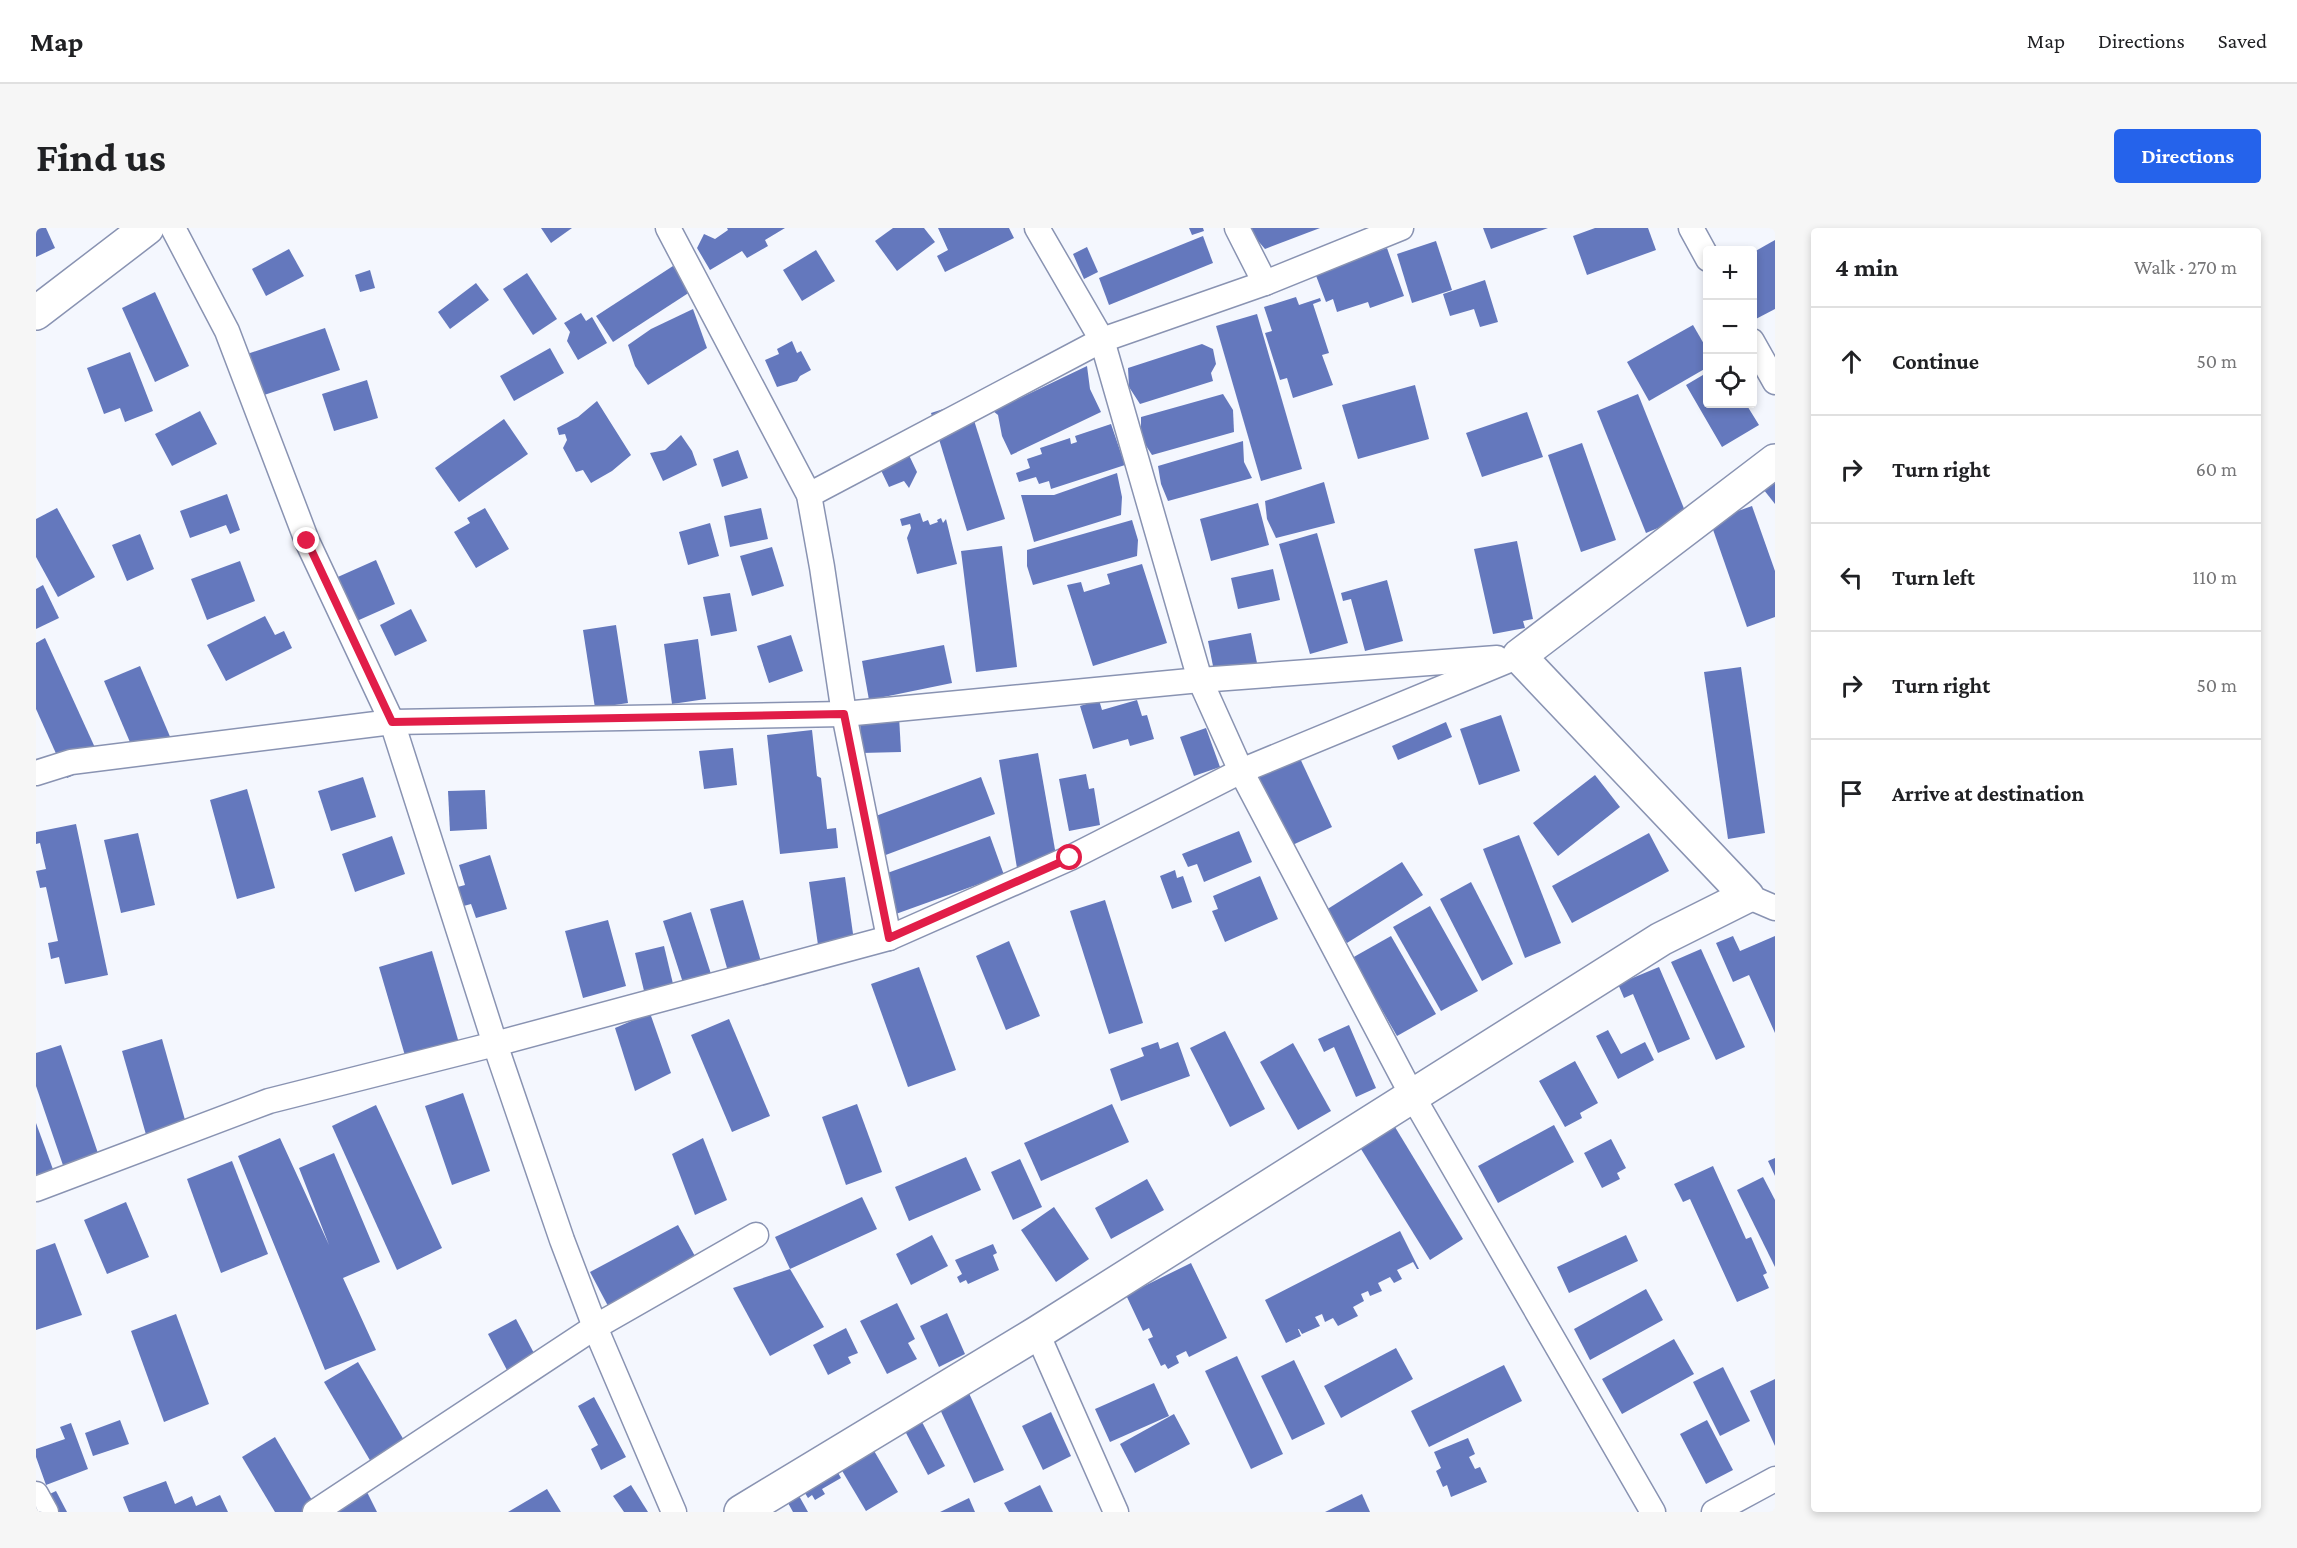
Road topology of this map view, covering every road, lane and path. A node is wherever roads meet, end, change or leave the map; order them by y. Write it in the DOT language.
graph roads {
  1 [pos="147,228"];
  2 [pos="173,228"];
  3 [pos="669,228"];
  4 [pos="1037,228"];
  5 [pos="1237,228"];
  6 [pos="1401,228"];
  7 [pos="1691,228"];
  8 [pos="1703,251"];
  9 [pos="1265,283"];
  10 [pos="36,313"];
  11 [pos="1102,340"];
  12 [pos="1757,350"];
  13 [pos="1775,382"];
  14 [pos="1775,461"];
  15 [pos="808,495"];
  16 [pos="1519,656"];
  17 [pos="1200,680"];
  18 [pos="844,714"];
  19 [pos="392,722"];
  20 [pos="1241,771"];
  21 [pos="36,773"];
  22 [pos="1761,902"];
  23 [pos="889,938"];
  24 [pos="495,1044"];
  25 [pos="1413,1096"];
  26 [pos="36,1189"];
  27 [pos="756,1235"];
  28 [pos="595,1327"];
  29 [pos="1037,1333"];
  30 [pos="1775,1479"];
  31 [pos="36,1494"];
  32 [pos="46,1512"];
  33 [pos="315,1512"];
  34 [pos="674,1512"];
  35 [pos="741,1512"];
  36 [pos="1116,1512"];
  37 [pos="1653,1512"];
  38 [pos="1714,1512"];
  1 -- 10 [label="street"];
  2 -- 19 [label="street"];
  3 -- 15 [label="street"];
  4 -- 11 [label="street"];
  5 -- 9 [label="street"];
  6 -- 9 [label="street"];
  7 -- 8 [label="street"];
  9 -- 11 [label="street"];
  11 -- 15 [label="street"];
  11 -- 17 [label="street"];
  12 -- 13 [label="street"];
  14 -- 16 [label="street"];
  15 -- 18 [label="street"];
  16 -- 17 [label="street"];
  16 -- 20 [label="street"];
  16 -- 22 [label="street"];
  17 -- 18 [label="street"];
  17 -- 20 [label="street"];
  18 -- 19 [label="street"];
  18 -- 23 [label="street"];
  19 -- 21 [label="street"];
  19 -- 24 [label="street"];
  20 -- 23 [label="street"];
  20 -- 25 [label="street"];
  22 -- 25 [label="street"];
  23 -- 24 [label="street"];
  24 -- 26 [label="street"];
  24 -- 28 [label="street"];
  25 -- 29 [label="street"];
  25 -- 37 [label="street"];
  27 -- 28 [label="street"];
  28 -- 33 [label="street"];
  28 -- 34 [label="street"];
  29 -- 35 [label="street"];
  29 -- 36 [label="street"];
  30 -- 38 [label="street"];
  31 -- 32 [label="street"];
}
